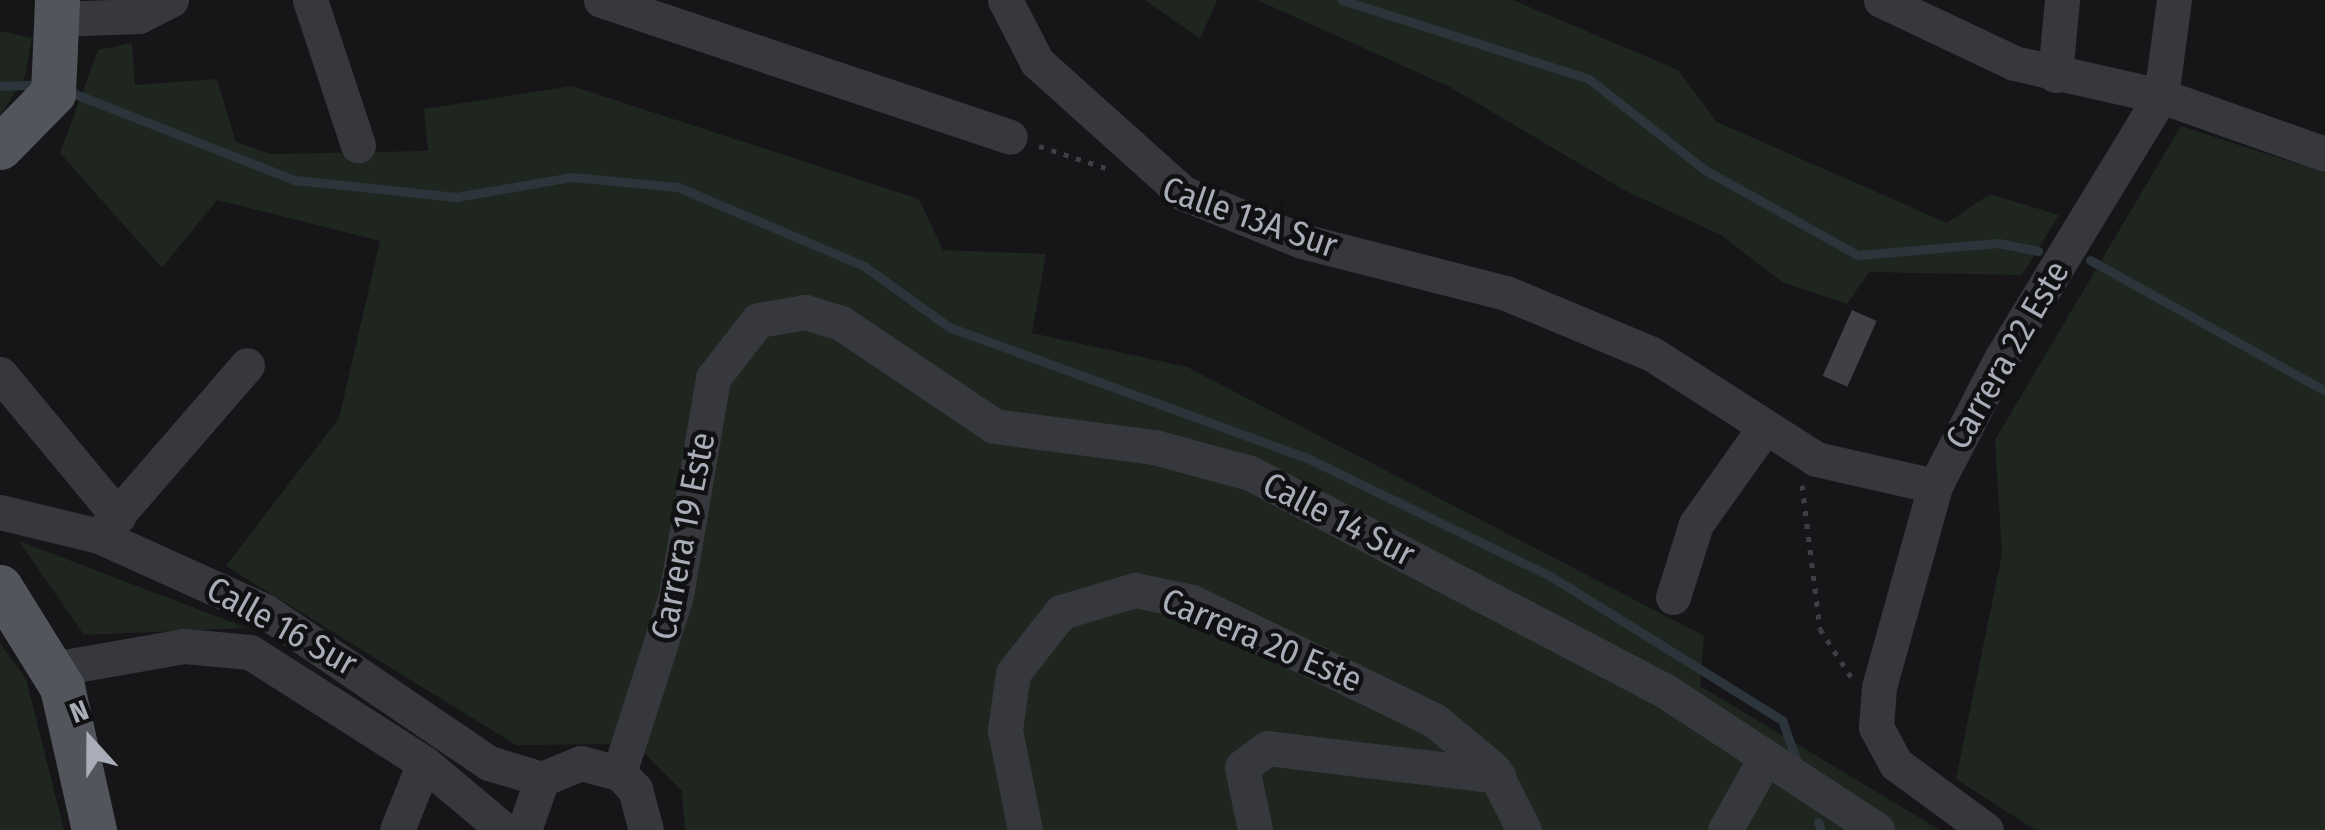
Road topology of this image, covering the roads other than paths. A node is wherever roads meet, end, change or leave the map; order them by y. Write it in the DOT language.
graph roads {
  1 [pos="171,0"];
  2 [pos="310,0"];
  3 [pos="601,0"];
  4 [pos="1005,0"];
  5 [pos="1881,0"];
  6 [pos="2062,0"];
  7 [pos="2174,0"];
  8 [pos="57,10"];
  9 [pos="1929,13"];
  10 [pos="2055,75"];
  11 [pos="2161,96"];
  12 [pos="1010,136"];
  13 [pos="358,145"];
  14 [pos="0,148"];
  15 [pos="2325,154"];
  16 [pos="768,314"];
  17 [pos="247,365"];
  18 [pos="0,374"];
  19 [pos="1778,438"];
  20 [pos="1935,486"];
  21 [pos="0,512"];
  22 [pos="109,526"];
  23 [pos="0,588"];
  24 [pos="1674,597"];
  25 [pos="53,669"];
  26 [pos="1766,757"];
  27 [pos="424,764"];
  28 [pos="619,773"];
  29 [pos="1498,776"];
  30 [pos="542,779"];
  31 [pos="94,830"];
  32 [pos="398,830"];
  33 [pos="504,830"];
  34 [pos="524,830"];
  35 [pos="646,830"];
  36 [pos="1025,830"];
  37 [pos="1255,830"];
  38 [pos="1524,830"];
  39 [pos="1725,830"];
  40 [pos="1878,830"];
  41 [pos="1986,830"];
  1 -- 8 [label="street"];
  2 -- 13 [label="street"];
  3 -- 12 [label="street"];
  4 -- 19 [label="street, Calle 13A Sur"];
  5 -- 9 [label="street"];
  6 -- 10 [label="street"];
  7 -- 11 [label="street, Carrera 22 Este"];
  8 -- 14 [label="main road"];
  9 -- 10 [label="street"];
  10 -- 11 [label="street"];
  11 -- 15 [label="street"];
  11 -- 20 [label="street, Carrera 22 Este"];
  16 -- 26 [label="street, Calle 14 Sur"];
  16 -- 28 [label="street, Carrera 19 Este"];
  17 -- 22 [label="street"];
  18 -- 22 [label="street"];
  19 -- 20 [label="street, Calle 13A Sur"];
  19 -- 24 [label="street"];
  20 -- 41 [label="street, Carrera 22 Este"];
  21 -- 22 [label="street, Calle 16 Sur"];
  22 -- 30 [label="street, Calle 16 Sur"];
  23 -- 25 [label="main road"];
  25 -- 27 [label="street, Calle 16 Sur"];
  25 -- 31 [label="main road"];
  26 -- 39 [label="street"];
  26 -- 40 [label="street, Calle 14 Sur"];
  27 -- 32 [label="street"];
  27 -- 33 [label="street, Calle 16 Sur"];
  28 -- 30 [label="street"];
  28 -- 35 [label="street"];
  29 -- 36 [label="street, Carrera 20 Este"];
  29 -- 37 [label="street"];
  29 -- 38 [label="street"];
  30 -- 34 [label="street"];
}
